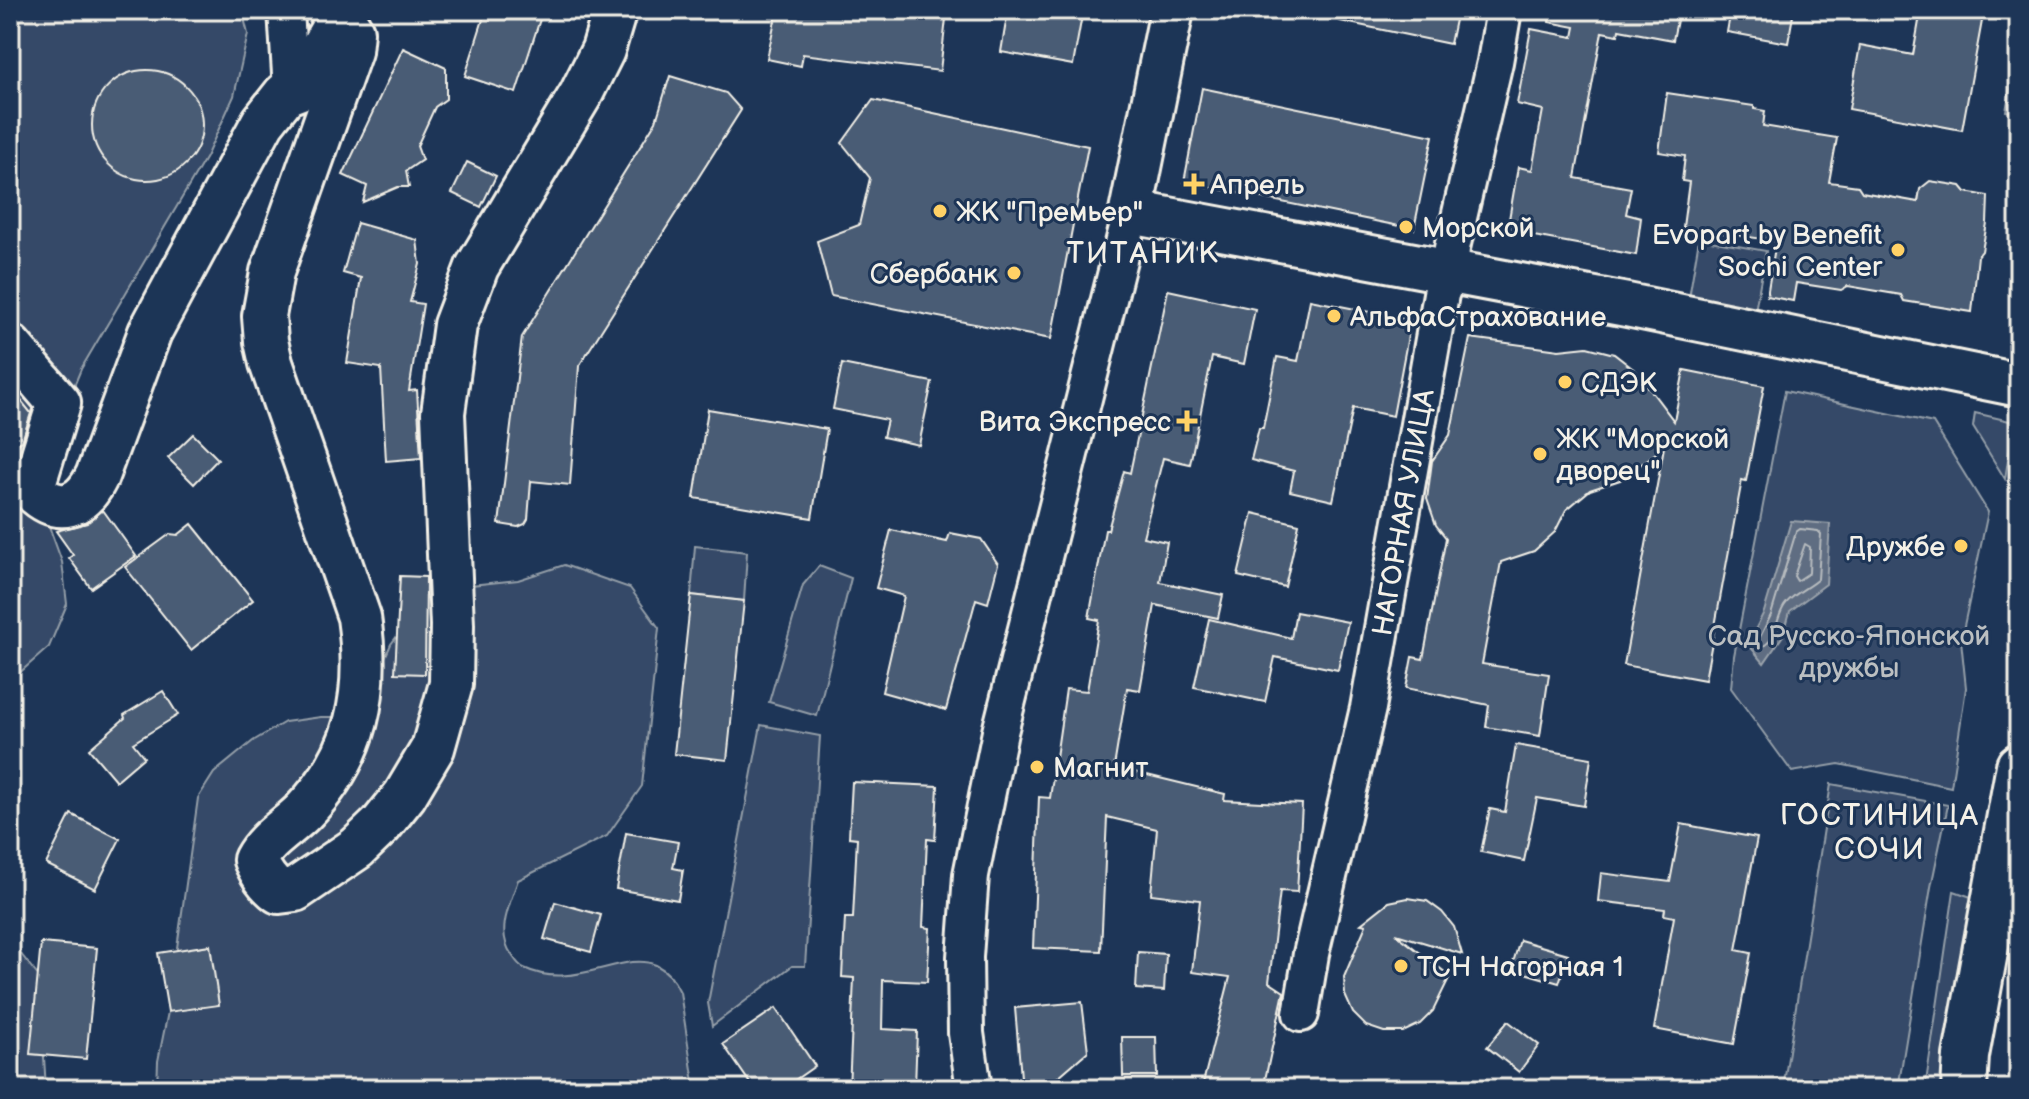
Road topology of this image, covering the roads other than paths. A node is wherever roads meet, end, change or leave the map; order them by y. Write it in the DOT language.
graph roads {
  1 [pos="286,10"];
  2 [pos="615,10"];
  3 [pos="1172,10"];
  4 [pos="1504,10"];
  5 [pos="291,90"];
  6 [pos="1131,212"];
  7 [pos="1450,272"];
  8 [pos="13,350"];
  9 [pos="2019,385"];
  10 [pos="2019,766"];
  11 [pos="1301,1014"];
  12 [pos="974,1089"];
  13 [pos="1964,1089"];
  1 -- 5 [label="street"];
  2 -- 5 [label="street"];
  3 -- 6 [label="street"];
  4 -- 7 [label="street, НАГОРНАЯ УЛИЦА"];
  5 -- 8 [label="street"];
  6 -- 7 [label="street"];
  6 -- 12 [label="street"];
  7 -- 9 [label="street"];
  7 -- 11 [label="street, НАГОРНАЯ УЛИЦА"];
  10 -- 13 [label="main road"];
}
